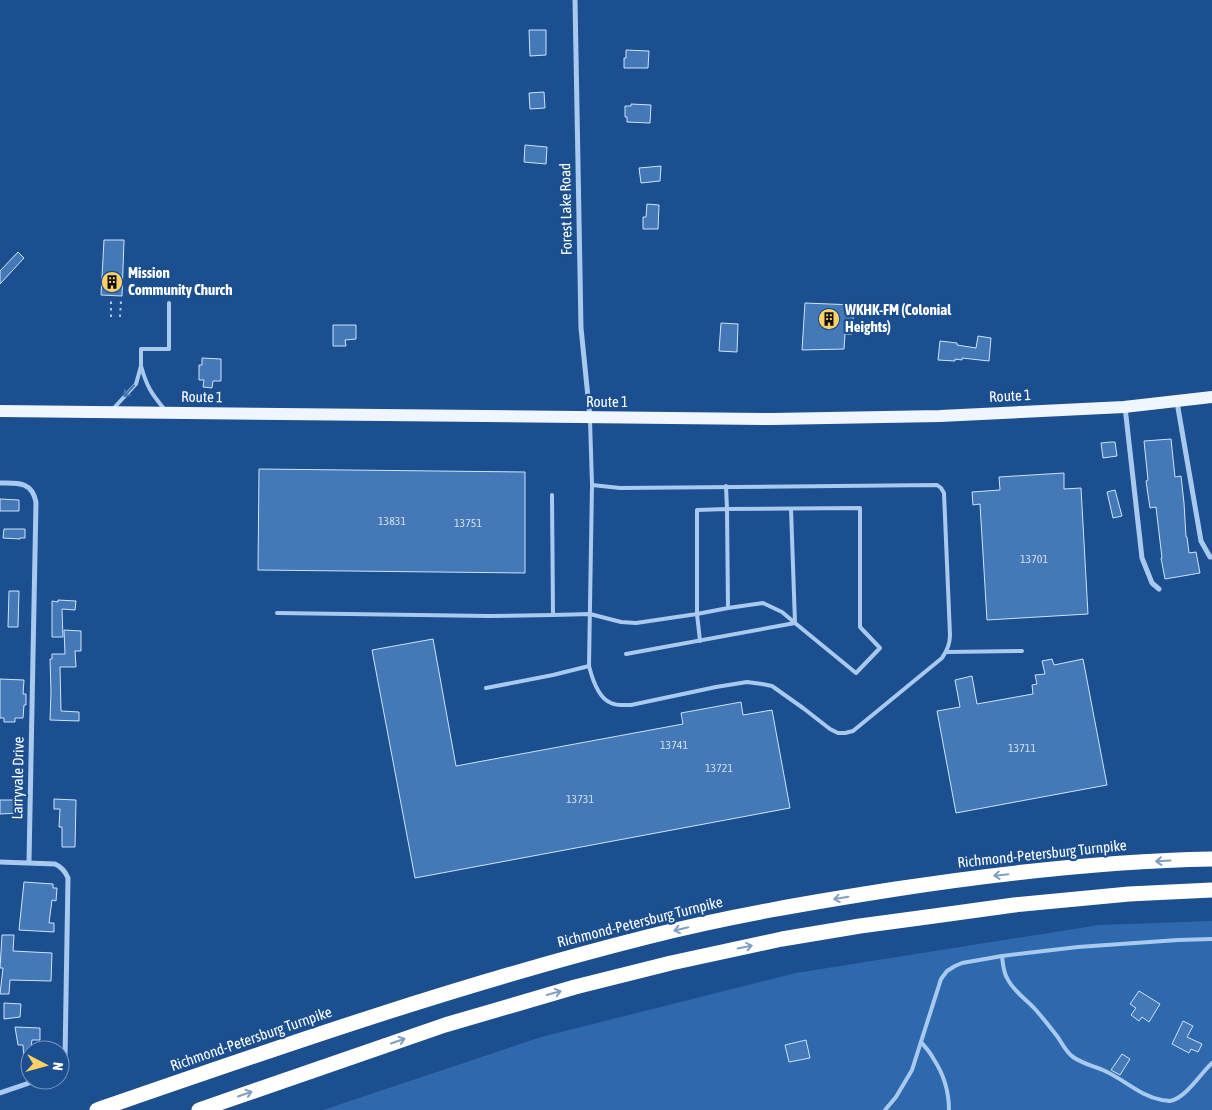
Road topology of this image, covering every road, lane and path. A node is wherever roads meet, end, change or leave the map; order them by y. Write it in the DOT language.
graph roads {
  1 [pos="575,0"];
  2 [pos="111,301"];
  3 [pos="121,301"];
  4 [pos="170,303"];
  5 [pos="111,317"];
  6 [pos="120,317"];
  7 [pos="141,366"];
  8 [pos="1212,397"];
  9 [pos="1177,402"];
  10 [pos="1125,407"];
  11 [pos="0,411"];
  12 [pos="109,412"];
  13 [pos="168,413"];
  14 [pos="590,418"];
  15 [pos="0,483"];
  16 [pos="592,485"];
  17 [pos="726,486"];
  18 [pos="552,495"];
  19 [pos="727,509"];
  20 [pos="791,509"];
  21 [pos="1212,557"];
  22 [pos="1159,589"];
  23 [pos="728,608"];
  24 [pos="277,613"];
  25 [pos="590,614"];
  26 [pos="697,614"];
  27 [pos="553,616"];
  28 [pos="795,623"];
  29 [pos="700,640"];
  30 [pos="1022,651"];
  31 [pos="946,652"];
  32 [pos="626,654"];
  33 [pos="589,666"];
  34 [pos="486,688"];
  35 [pos="1212,859"];
  36 [pos="0,862"];
  37 [pos="29,862"];
  38 [pos="1212,890"];
  39 [pos="1212,939"];
  40 [pos="1002,956"];
  41 [pos="65,1040"];
  42 [pos="921,1042"];
  43 [pos="1212,1062"];
  44 [pos="20,1086"];
  45 [pos="0,1093"];
  46 [pos="97,1110"];
  47 [pos="198,1110"];
  48 [pos="885,1110"];
  49 [pos="949,1110"];
  1 -- 14 [label="street, Forest Lake Road"];
  2 -- 5 [label="path"];
  3 -- 6 [label="path"];
  4 -- 7 [label="lane"];
  7 -- 12 [label="lane, one-way"];
  7 -- 13 [label="lane"];
  8 -- 9 [label="main road, Route 1"];
  9 -- 10 [label="main road, Route 1"];
  9 -- 21 [label="street"];
  10 -- 14 [label="main road, Route 1"];
  10 -- 22 [label="street"];
  11 -- 12 [label="main road, Route 1"];
  12 -- 13 [label="main road, Route 1"];
  13 -- 14 [label="main road, Route 1"];
  14 -- 16 [label="lane"];
  15 -- 37 [label="street, Larryvale Drive"];
  16 -- 17 [label="lane"];
  16 -- 25 [label="lane"];
  17 -- 19 [label="lane"];
  17 -- 31 [label="lane"];
  18 -- 27 [label="lane"];
  19 -- 20 [label="lane"];
  19 -- 23 [label="lane"];
  19 -- 26 [label="lane"];
  20 -- 28 [label="lane"];
  20 -- 28 [label="lane"];
  23 -- 26 [label="lane"];
  23 -- 28 [label="lane"];
  24 -- 27 [label="lane"];
  25 -- 26 [label="lane"];
  25 -- 27 [label="lane"];
  25 -- 33 [label="lane"];
  26 -- 29 [label="lane"];
  28 -- 29 [label="lane"];
  29 -- 32 [label="lane"];
  30 -- 31 [label="lane"];
  31 -- 33 [label="lane"];
  33 -- 34 [label="lane"];
  35 -- 46 [label="highway, Richmond-Petersburg Turnpike, one-way"];
  36 -- 37 [label="street"];
  37 -- 41 [label="street"];
  47 -- 38 [label="highway, one-way"];
  39 -- 40 [label="lane"];
  40 -- 42 [label="lane"];
  40 -- 43 [label="lane"];
  42 -- 48 [label="lane"];
  42 -- 49 [label="lane"];
  44 -- 45 [label="street"];
}
